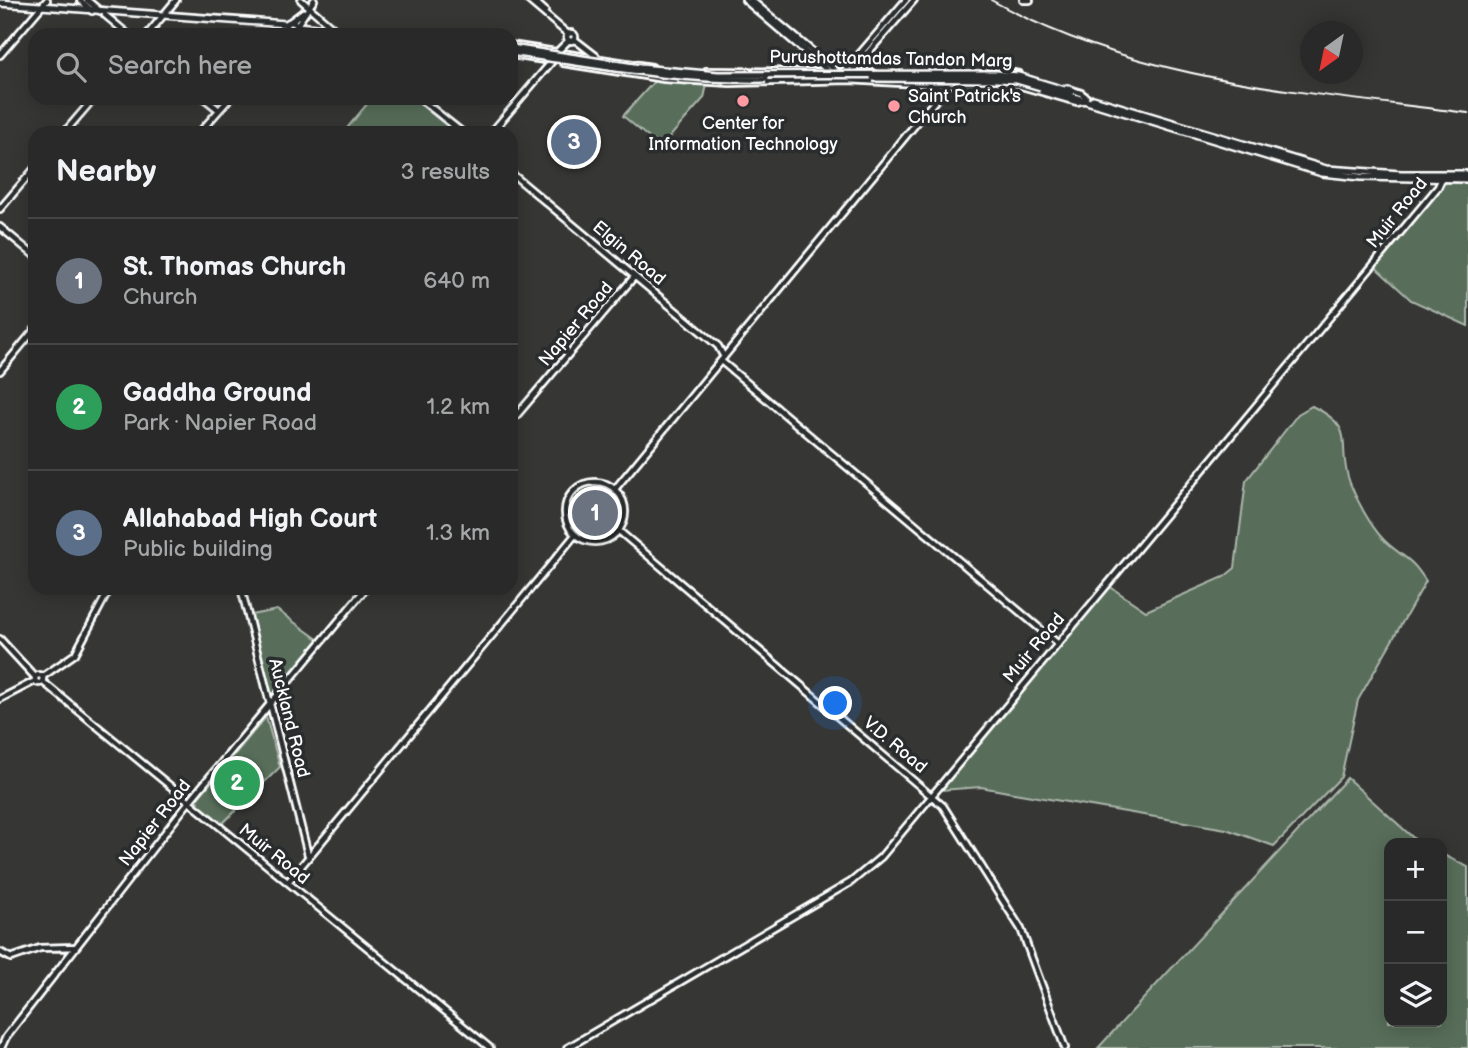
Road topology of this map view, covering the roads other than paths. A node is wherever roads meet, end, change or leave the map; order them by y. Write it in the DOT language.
graph roads {
  1 [pos="47,0"];
  2 [pos="80,0"];
  3 [pos="87,0"];
  4 [pos="176,0"];
  5 [pos="301,0"];
  6 [pos="314,0"];
  7 [pos="531,0"];
  8 [pos="745,0"];
  9 [pos="751,0"];
  10 [pos="906,0"];
  11 [pos="914,0"];
  12 [pos="1023,0"];
  13 [pos="1030,0"];
  14 [pos="0,5"];
  15 [pos="309,6"];
  16 [pos="41,7"];
  17 [pos="93,11"];
  18 [pos="103,14"];
  19 [pos="162,17"];
  20 [pos="120,28"];
  21 [pos="153,28"];
  22 [pos="291,28"];
  23 [pos="333,28"];
  24 [pos="570,37"];
  25 [pos="518,50"];
  26 [pos="518,51"];
  27 [pos="518,52"];
  28 [pos="558,52"];
  29 [pos="0,55"];
  30 [pos="598,58"];
  31 [pos="552,61"];
  32 [pos="849,70"];
  33 [pos="828,71"];
  34 [pos="836,71"];
  35 [pos="935,74"];
  36 [pos="842,80"];
  37 [pos="936,85"];
  38 [pos="1086,98"];
  39 [pos="518,101"];
  40 [pos="88,105"];
  41 [pos="213,105"];
  42 [pos="224,105"];
  43 [pos="428,105"];
  44 [pos="515,105"];
  45 [pos="219,110"];
  46 [pos="70,126"];
  47 [pos="205,126"];
  48 [pos="454,126"];
  49 [pos="497,126"];
  50 [pos="28,176"];
  51 [pos="1468,176"];
  52 [pos="1442,177"];
  53 [pos="518,179"];
  54 [pos="0,209"];
  55 [pos="0,227"];
  56 [pos="28,250"];
  57 [pos="634,276"];
  58 [pos="28,337"];
  59 [pos="723,359"];
  60 [pos="0,371"];
  61 [pos="518,414"];
  62 [pos="615,489"];
  63 [pos="619,531"];
  64 [pos="575,535"];
  65 [pos="106,595"];
  66 [pos="243,595"];
  67 [pos="360,595"];
  68 [pos="0,639"];
  69 [pos="1057,643"];
  70 [pos="39,679"];
  71 [pos="0,699"];
  72 [pos="271,703"];
  73 [pos="932,794"];
  74 [pos="188,803"];
  75 [pos="308,855"];
  76 [pos="288,882"];
  77 [pos="76,947"];
  78 [pos="0,952"];
  79 [pos="1,1048"];
  80 [pos="490,1048"];
  81 [pos="567,1048"];
  82 [pos="1065,1048"];
  1 -- 16 [label="street"];
  2 -- 17 [label="street"];
  3 -- 18 [label="street"];
  4 -- 19 [label="street"];
  5 -- 15 [label="street"];
  6 -- 15 [label="street"];
  7 -- 24 [label="street"];
  8 -- 33 [label="street"];
  9 -- 34 [label="street"];
  10 -- 32 [label="street"];
  11 -- 32 [label="street"];
  12 -- 13 [label="street"];
  14 -- 16 [label="main road"];
  15 -- 22 [label="street"];
  15 -- 23 [label="street"];
  16 -- 17 [label="main road"];
  16 -- 18 [label="main road"];
  16 -- 29 [label="street"];
  17 -- 18 [label="main road"];
  18 -- 19 [label="main road"];
  18 -- 20 [label="street"];
  19 -- 21 [label="street"];
  19 -- 22 [label="main road"];
  24 -- 28 [label="street"];
  24 -- 30 [label="street"];
  25 -- 28 [label="street, Purushottamdas Tandon Marg"];
  26 -- 38 [label="main road, bridge"];
  27 -- 31 [label="street, Purushottamdas Tandon Marg"];
  28 -- 30 [label="street, Purushottamdas Tandon Marg"];
  28 -- 31 [label="street"];
  30 -- 33 [label="street, Purushottamdas Tandon Marg"];
  31 -- 36 [label="street, Purushottamdas Tandon Marg"];
  31 -- 39 [label="street"];
  32 -- 34 [label="street, Purushottamdas Tandon Marg"];
  32 -- 35 [label="street, Purushottamdas Tandon Marg"];
  32 -- 36 [label="street"];
  33 -- 34 [label="street, Purushottamdas Tandon Marg"];
  35 -- 37 [label="street"];
  35 -- 38 [label="street, Purushottamdas Tandon Marg"];
  36 -- 37 [label="street, Purushottamdas Tandon Marg"];
  37 -- 38 [label="street, Purushottamdas Tandon Marg"];
  37 -- 59 [label="street"];
  38 -- 52 [label="main road"];
  40 -- 46 [label="street"];
  41 -- 45 [label="street"];
  42 -- 45 [label="street"];
  43 -- 48 [label="street"];
  44 -- 49 [label="street"];
  45 -- 47 [label="street"];
  50 -- 54 [label="street"];
  51 -- 52 [label="main road"];
  52 -- 69 [label="street, Muir Road"];
  53 -- 57 [label="street, Elgin Road"];
  55 -- 56 [label="street"];
  57 -- 59 [label="street, Elgin Road"];
  57 -- 61 [label="street, Napier Road"];
  58 -- 60 [label="street"];
  59 -- 62 [label="street"];
  59 -- 69 [label="street, Elgin Road"];
  62 -- 63 [label="street"];
  62 -- 64 [label="street"];
  63 -- 64 [label="street"];
  63 -- 73 [label="street, V.D. Road"];
  64 -- 75 [label="street"];
  65 -- 70 [label="street"];
  66 -- 72 [label="street, Auckland Road"];
  67 -- 72 [label="street, Napier Road"];
  68 -- 70 [label="street, Muir Road"];
  69 -- 73 [label="street, Muir Road"];
  70 -- 71 [label="street"];
  70 -- 74 [label="street, Muir Road"];
  72 -- 74 [label="street, Napier Road"];
  72 -- 75 [label="street, Auckland Road"];
  73 -- 81 [label="street, Muir Road"];
  73 -- 82 [label="street, V.D. Road"];
  74 -- 76 [label="street, Muir Road"];
  74 -- 77 [label="street, Napier Road"];
  75 -- 76 [label="street"];
  76 -- 80 [label="street, Muir Road"];
  77 -- 78 [label="street"];
  77 -- 79 [label="street, Napier Road"];
}
